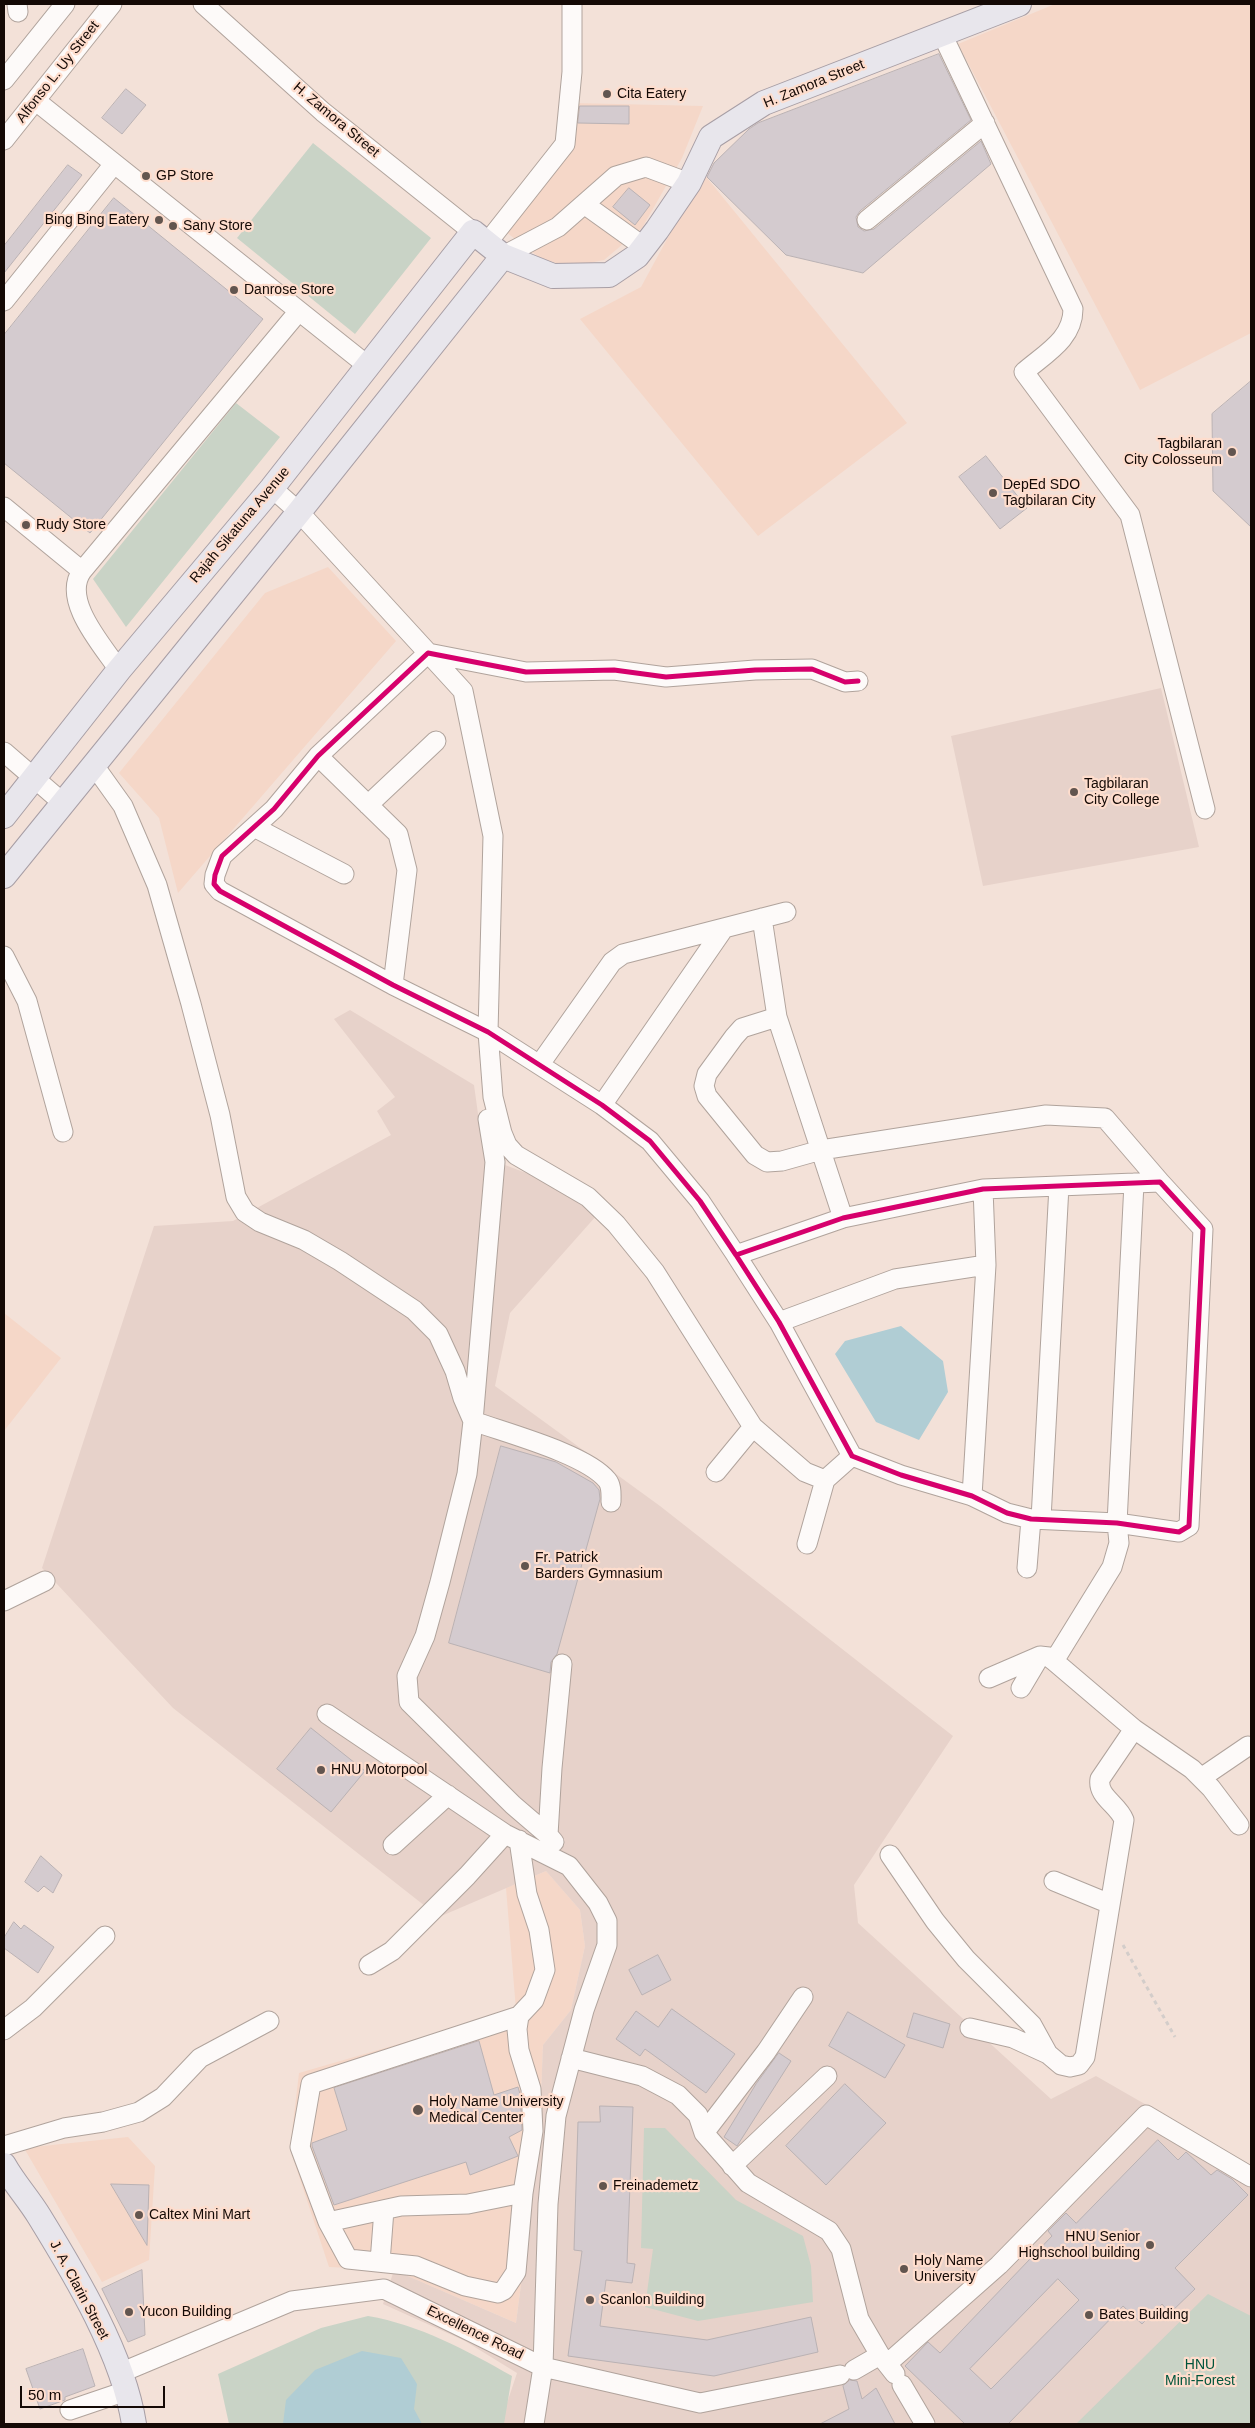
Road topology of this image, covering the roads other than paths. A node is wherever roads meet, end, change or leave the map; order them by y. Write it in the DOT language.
graph roads {
  1 [pos="65,4"];
  2 [pos="112,4"];
  3 [pos="203,4"];
  4 [pos="572,4"];
  5 [pos="1019,4"];
  6 [pos="976,12"];
  7 [pos="942,34"];
  8 [pos="4,80"];
  9 [pos="36,101"];
  10 [pos="984,123"];
  11 [pos="4,140"];
  12 [pos="114,164"];
  13 [pos="689,183"];
  14 [pos="584,204"];
  15 [pos="867,220"];
  16 [pos="488,244"];
  17 [pos="644,247"];
  18 [pos="4,301"];
  19 [pos="299,311"];
  20 [pos="368,366"];
  21 [pos="272,488"];
  22 [pos="4,507"];
  23 [pos="299,512"];
  24 [pos="82,572"];
  25 [pos="428,653"];
  26 [pos="119,670"];
  27 [pos="858,681"];
  28 [pos="65,740"];
  29 [pos="436,741"];
  30 [pos="4,752"];
  31 [pos="318,756"];
  32 [pos="93,764"];
  33 [pos="34,778"];
  34 [pos="63,803"];
  35 [pos="368,805"];
  36 [pos="1205,809"];
  37 [pos="4,816"];
  38 [pos="254,827"];
  39 [pos="344,874"];
  40 [pos="4,876"];
  41 [pos="786,912"];
  42 [pos="762,918"];
  43 [pos="724,928"];
  44 [pos="4,956"];
  45 [pos="393,986"];
  46 [pos="777,1017"];
  47 [pos="488,1032"];
  48 [pos="540,1064"];
  49 [pos="493,1097"];
  50 [pos="602,1105"];
  51 [pos="63,1132"];
  52 [pos="821,1150"];
  53 [pos="1160,1182"];
  54 [pos="1134,1183"];
  55 [pos="1059,1186"];
  56 [pos="983,1189"];
  57 [pos="842,1218"];
  58 [pos="736,1255"];
  59 [pos="986,1265"];
  60 [pos="779,1322"];
  61 [pos="473,1421"];
  62 [pos="753,1427"];
  63 [pos="852,1456"];
  64 [pos="716,1472"];
  65 [pos="825,1480"];
  66 [pos="972,1496"];
  67 [pos="611,1502"];
  68 [pos="1036,1519"];
  69 [pos="1117,1523"];
  70 [pos="807,1544"];
  71 [pos="1027,1568"];
  72 [pos="44,1581"];
  73 [pos="4,1601"];
  74 [pos="1047,1658"];
  75 [pos="562,1664"];
  76 [pos="989,1678"];
  77 [pos="1021,1688"];
  78 [pos="327,1714"];
  79 [pos="1134,1729"];
  80 [pos="1248,1746"];
  81 [pos="1201,1778"];
  82 [pos="448,1794"];
  83 [pos="1239,1825"];
  84 [pos="548,1835"];
  85 [pos="512,1837"];
  86 [pos="392,1845"];
  87 [pos="890,1855"];
  88 [pos="569,1866"];
  89 [pos="1054,1881"];
  90 [pos="1109,1911"];
  91 [pos="105,1936"];
  92 [pos="369,1965"];
  93 [pos="802,1997"];
  94 [pos="519,2016"];
  95 [pos="268,2021"];
  96 [pos="970,2028"];
  97 [pos="4,2030"];
  98 [pos="1048,2054"];
  99 [pos="570,2058"];
  100 [pos="826,2076"];
  101 [pos="704,2133"];
  102 [pos="4,2162"];
  103 [pos="732,2166"];
  104 [pos="1251,2177"];
  105 [pos="523,2193"];
  106 [pos="384,2210"];
  107 [pos="328,2222"];
  108 [pos="348,2259"];
  109 [pos="380,2262"];
  110 [pos="361,2291"];
  111 [pos="543,2366"];
  112 [pos="891,2369"];
  113 [pos="123,2382"];
  114 [pos="70,2410"];
  115 [pos="134,2424"];
  116 [pos="534,2424"];
  117 [pos="925,2424"];
  1 -- 8 [label="street"];
  2 -- 9 [label="street, Alfonso L. Uy Street"];
  3 -- 16 [label="street, H. Zamora Street"];
  4 -- 16 [label="street"];
  5 -- 6 [label="main road, H. Zamora Street"];
  6 -- 7 [label="main road, H. Zamora Street"];
  7 -- 10 [label="street"];
  7 -- 13 [label="main road, H. Zamora Street"];
  9 -- 11 [label="street, Alfonso L. Uy Street"];
  9 -- 12 [label="street"];
  10 -- 15 [label="street"];
  10 -- 36 [label="street"];
  12 -- 18 [label="street"];
  12 -- 19 [label="street"];
  13 -- 14 [label="street"];
  13 -- 17 [label="main road, H. Zamora Street"];
  14 -- 16 [label="street"];
  14 -- 17 [label="street"];
  16 -- 17 [label="main road, H. Zamora Street"];
  16 -- 20 [label="main road, Rajah Sikatuna Avenue"];
  16 -- 23 [label="main road"];
  19 -- 20 [label="street"];
  19 -- 24 [label="street"];
  20 -- 21 [label="main road, Rajah Sikatuna Avenue"];
  21 -- 23 [label="street"];
  21 -- 26 [label="main road, Rajah Sikatuna Avenue"];
  22 -- 24 [label="street"];
  23 -- 25 [label="street"];
  23 -- 32 [label="main road"];
  24 -- 26 [label="street"];
  25 -- 27 [label="street"];
  25 -- 31 [label="street"];
  25 -- 47 [label="street"];
  26 -- 28 [label="main road, Rajah Sikatuna Avenue"];
  28 -- 32 [label="main road"];
  28 -- 33 [label="main road, Rajah Sikatuna Avenue"];
  29 -- 35 [label="street"];
  30 -- 33 [label="street"];
  31 -- 35 [label="street"];
  31 -- 38 [label="street"];
  32 -- 34 [label="main road"];
  32 -- 61 [label="street"];
  33 -- 34 [label="street"];
  33 -- 37 [label="main road, Rajah Sikatuna Avenue"];
  34 -- 40 [label="main road"];
  35 -- 45 [label="street"];
  38 -- 39 [label="street"];
  38 -- 45 [label="street"];
  41 -- 42 [label="street"];
  42 -- 43 [label="street"];
  42 -- 46 [label="street"];
  43 -- 48 [label="street"];
  43 -- 50 [label="street"];
  44 -- 51 [label="street"];
  45 -- 47 [label="street"];
  46 -- 52 [label="street"];
  46 -- 52 [label="street"];
  47 -- 48 [label="street"];
  47 -- 49 [label="street"];
  48 -- 50 [label="street"];
  49 -- 61 [label="street"];
  49 -- 62 [label="street"];
  50 -- 58 [label="street"];
  52 -- 53 [label="street"];
  52 -- 57 [label="street"];
  53 -- 54 [label="street"];
  53 -- 69 [label="street"];
  54 -- 55 [label="street"];
  54 -- 69 [label="street"];
  55 -- 56 [label="street"];
  55 -- 68 [label="street"];
  56 -- 57 [label="street"];
  56 -- 59 [label="street"];
  57 -- 58 [label="street"];
  58 -- 60 [label="street"];
  59 -- 60 [label="street"];
  59 -- 66 [label="street"];
  60 -- 63 [label="street"];
  61 -- 67 [label="street"];
  61 -- 84 [label="street"];
  62 -- 64 [label="street"];
  62 -- 65 [label="street"];
  63 -- 65 [label="street"];
  63 -- 66 [label="street"];
  65 -- 70 [label="street"];
  66 -- 68 [label="street"];
  68 -- 69 [label="street"];
  68 -- 71 [label="street"];
  69 -- 74 [label="street"];
  72 -- 73 [label="street"];
  74 -- 76 [label="street"];
  74 -- 77 [label="street"];
  74 -- 79 [label="street"];
  75 -- 84 [label="street"];
  78 -- 82 [label="street"];
  79 -- 81 [label="street"];
  79 -- 90 [label="street"];
  80 -- 81 [label="street"];
  81 -- 83 [label="street"];
  82 -- 85 [label="street"];
  82 -- 86 [label="street"];
  84 -- 88 [label="street"];
  85 -- 88 [label="street"];
  85 -- 92 [label="street"];
  85 -- 94 [label="street"];
  87 -- 98 [label="street"];
  88 -- 99 [label="street"];
  89 -- 90 [label="street"];
  90 -- 98 [label="street"];
  91 -- 97 [label="street"];
  93 -- 101 [label="street"];
  94 -- 105 [label="street"];
  94 -- 107 [label="street"];
  95 -- 102 [label="street"];
  96 -- 98 [label="street"];
  99 -- 101 [label="street"];
  99 -- 111 [label="street"];
  100 -- 103 [label="street"];
  101 -- 103 [label="street"];
  102 -- 113 [label="main road, J. A. Clarin Street"];
  103 -- 112 [label="street"];
  104 -- 112 [label="street, Excellence Road"];
  105 -- 106 [label="street"];
  105 -- 109 [label="street"];
  106 -- 107 [label="street"];
  106 -- 109 [label="street"];
  107 -- 108 [label="street"];
  108 -- 109 [label="street"];
  108 -- 110 [label="street"];
  110 -- 111 [label="street, Excellence Road"];
  110 -- 113 [label="street, Excellence Road"];
  111 -- 112 [label="street, Excellence Road"];
  111 -- 116 [label="street"];
  112 -- 117 [label="street"];
  113 -- 114 [label="street, Excellence Road"];
  113 -- 115 [label="main road, J. A. Clarin Street"];
}
